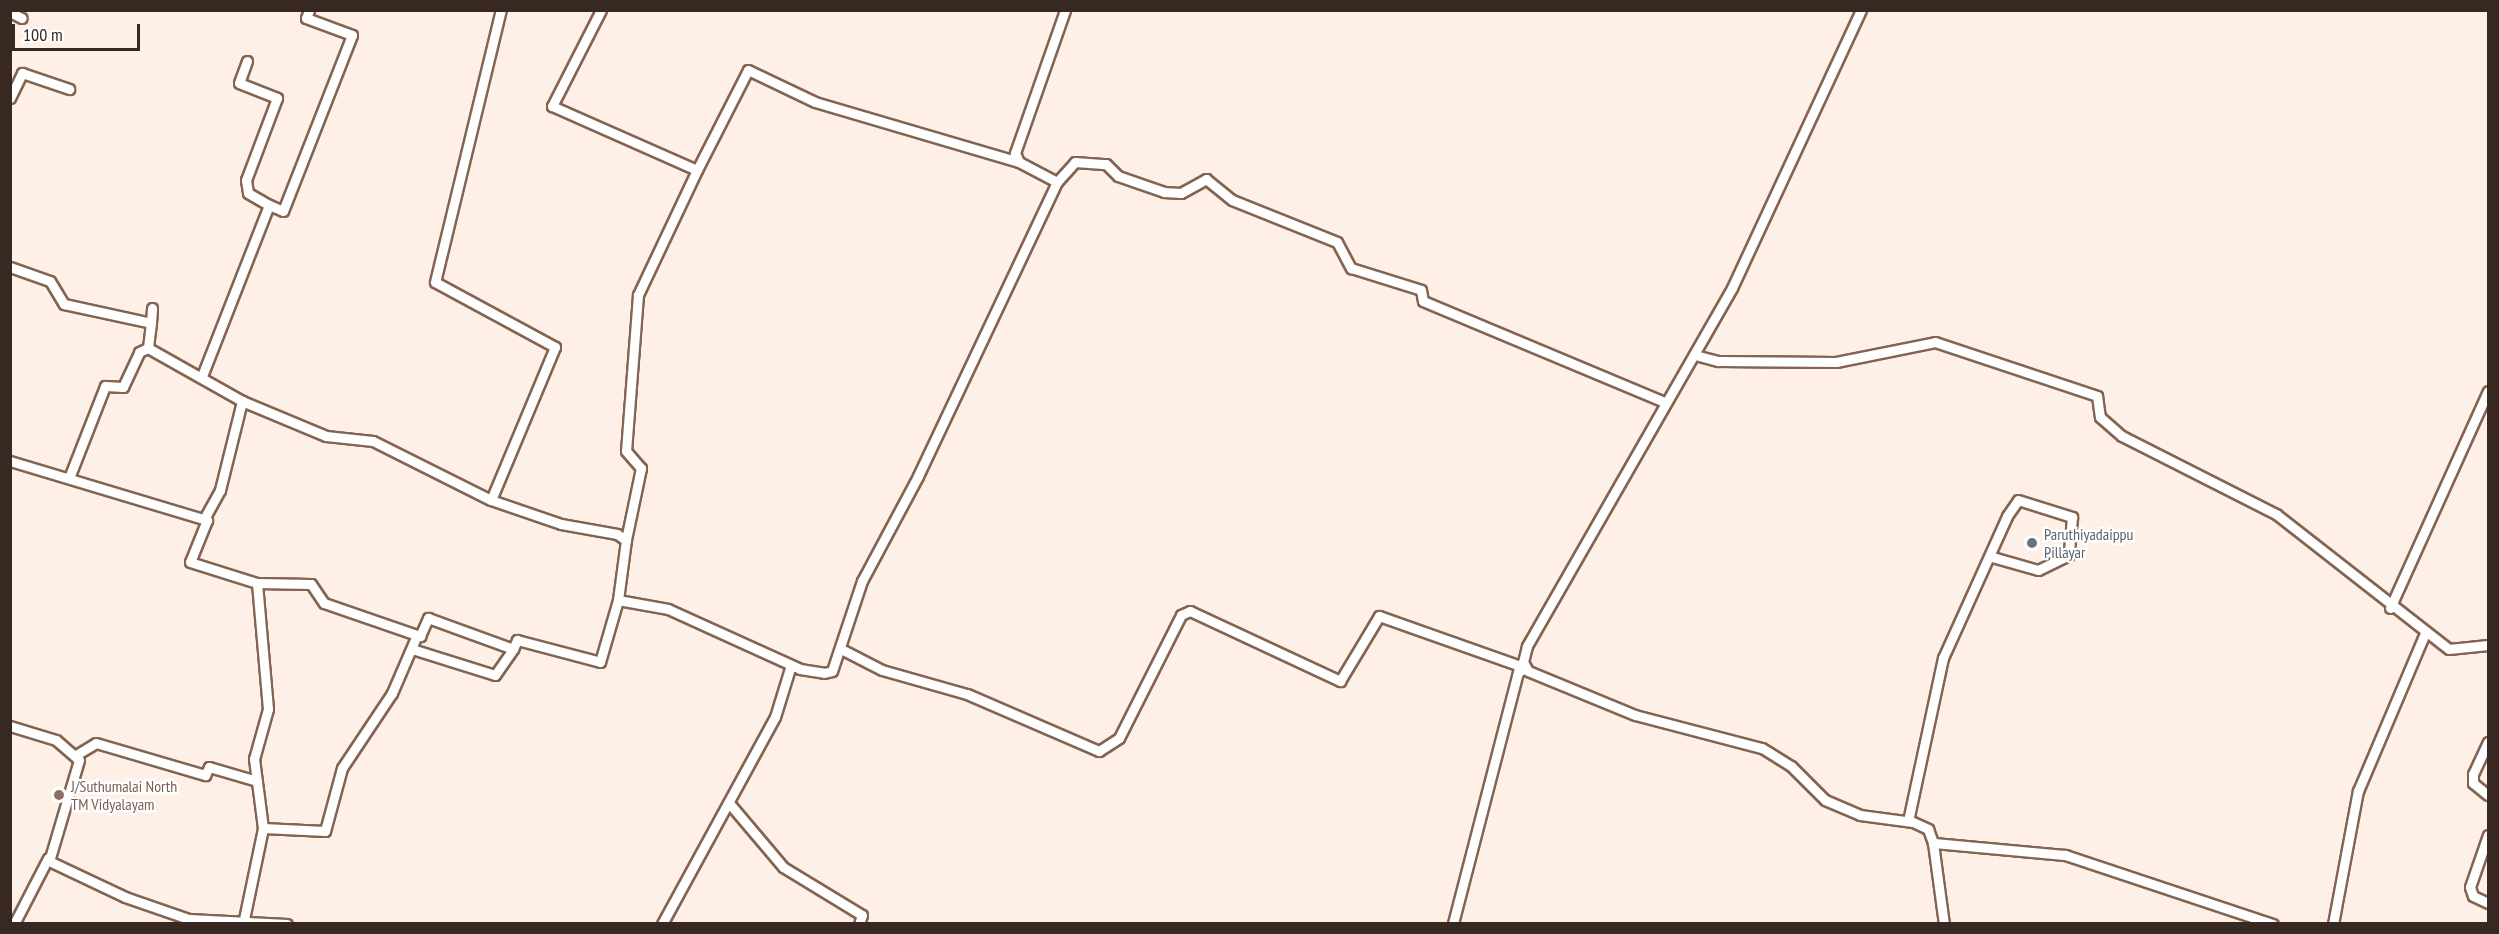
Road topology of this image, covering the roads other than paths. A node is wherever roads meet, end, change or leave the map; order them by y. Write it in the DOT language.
graph roads {
  1 [pos="309,10"];
  2 [pos="501,10"];
  3 [pos="602,10"];
  4 [pos="1065,10"];
  5 [pos="1861,10"];
  6 [pos="10,12"];
  7 [pos="22,18"];
  8 [pos="247,61"];
  9 [pos="69,89"];
  10 [pos="10,98"];
  11 [pos="1019,162"];
  12 [pos="697,170"];
  13 [pos="1057,182"];
  14 [pos="269,205"];
  15 [pos="10,267"];
  16 [pos="152,308"];
  17 [pos="151,323"];
  18 [pos="148,348"];
  19 [pos="1695,355"];
  20 [pos="202,376"];
  21 [pos="2488,391"];
  22 [pos="242,401"];
  23 [pos="1665,402"];
  24 [pos="2479,421"];
  25 [pos="2488,425"];
  26 [pos="10,461"];
  27 [pos="69,478"];
  28 [pos="491,500"];
  29 [pos="204,519"];
  30 [pos="626,540"];
  31 [pos="1992,557"];
  32 [pos="257,582"];
  33 [pos="618,600"];
  34 [pos="2390,608"];
  35 [pos="2426,633"];
  36 [pos="417,635"];
  37 [pos="2488,645"];
  38 [pos="841,649"];
  39 [pos="412,650"];
  40 [pos="513,650"];
  41 [pos="791,665"];
  42 [pos="1526,668"];
  43 [pos="10,726"];
  44 [pos="2488,742"];
  45 [pos="76,755"];
  46 [pos="257,781"];
  47 [pos="2488,795"];
  48 [pos="729,803"];
  49 [pos="1908,821"];
  50 [pos="263,828"];
  51 [pos="2488,835"];
  52 [pos="1933,843"];
  53 [pos="48,858"];
  54 [pos="2488,903"];
  55 [pos="243,921"];
  56 [pos="14,924"];
  57 [pos="287,924"];
  58 [pos="662,924"];
  59 [pos="859,924"];
  60 [pos="1452,924"];
  61 [pos="1944,924"];
  62 [pos="2273,924"];
  63 [pos="2333,924"];
  1 -- 14 [label="street"];
  2 -- 28 [label="street"];
  3 -- 12 [label="street"];
  4 -- 11 [label="street"];
  5 -- 19 [label="street"];
  6 -- 7 [label="street"];
  8 -- 14 [label="street"];
  9 -- 10 [label="street"];
  11 -- 12 [label="street"];
  11 -- 13 [label="street"];
  12 -- 30 [label="street"];
  13 -- 23 [label="street"];
  13 -- 38 [label="street"];
  14 -- 20 [label="street"];
  15 -- 17 [label="street"];
  16 -- 17 [label="street"];
  17 -- 18 [label="street"];
  18 -- 20 [label="street"];
  18 -- 27 [label="street"];
  19 -- 23 [label="street"];
  19 -- 34 [label="street"];
  20 -- 22 [label="street"];
  21 -- 24 [label="street"];
  22 -- 28 [label="street"];
  22 -- 29 [label="street"];
  23 -- 42 [label="street"];
  24 -- 25 [label="street"];
  24 -- 34 [label="street"];
  26 -- 27 [label="street"];
  27 -- 29 [label="street"];
  28 -- 30 [label="street"];
  29 -- 32 [label="street"];
  30 -- 33 [label="street"];
  31 -- 31 [label="street"];
  31 -- 49 [label="street"];
  32 -- 36 [label="street"];
  32 -- 46 [label="street"];
  33 -- 40 [label="street"];
  33 -- 41 [label="street"];
  34 -- 35 [label="street"];
  35 -- 37 [label="street"];
  35 -- 63 [label="street"];
  36 -- 39 [label="street"];
  36 -- 40 [label="street"];
  38 -- 41 [label="street"];
  38 -- 42 [label="street"];
  39 -- 40 [label="street"];
  39 -- 50 [label="street"];
  41 -- 48 [label="street"];
  42 -- 49 [label="street"];
  42 -- 60 [label="street"];
  43 -- 45 [label="street"];
  44 -- 47 [label="street"];
  45 -- 46 [label="street"];
  45 -- 53 [label="street"];
  46 -- 50 [label="street"];
  48 -- 58 [label="street"];
  48 -- 59 [label="street"];
  49 -- 52 [label="street"];
  50 -- 55 [label="street"];
  51 -- 54 [label="street"];
  52 -- 61 [label="street"];
  52 -- 62 [label="street"];
  53 -- 55 [label="street"];
  53 -- 56 [label="street"];
  55 -- 57 [label="street"];
}
